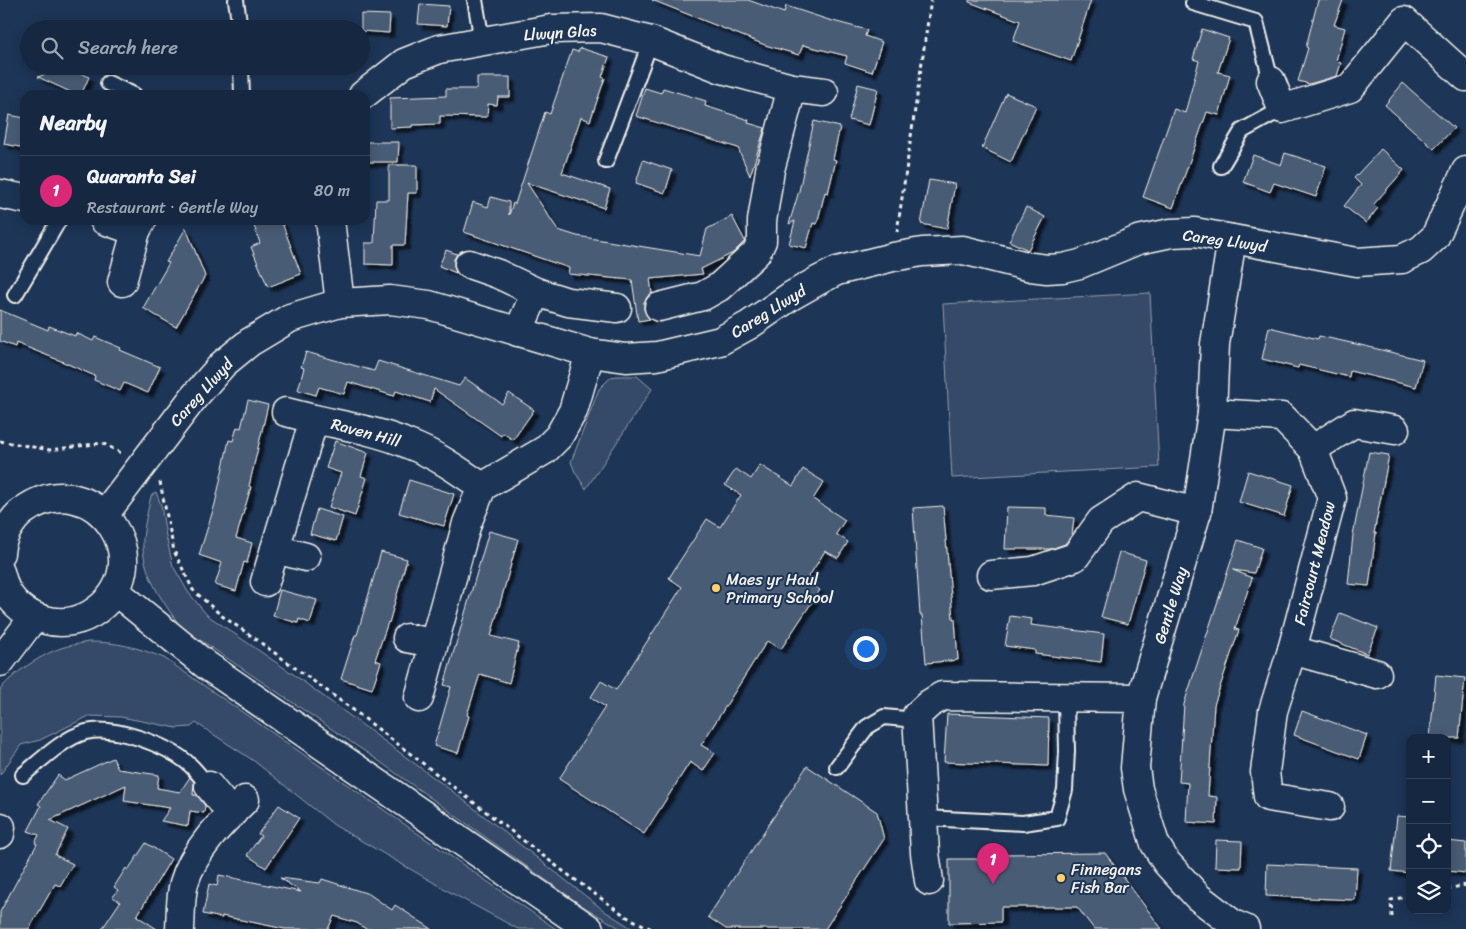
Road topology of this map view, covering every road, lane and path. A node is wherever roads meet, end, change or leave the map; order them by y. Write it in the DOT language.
graph roads {
  1 [pos="236,0"];
  2 [pos="475,0"];
  3 [pos="931,0"];
  4 [pos="1193,2"];
  5 [pos="1399,11"];
  6 [pos="239,20"];
  7 [pos="482,41"];
  8 [pos="651,41"];
  9 [pos="241,75"];
  10 [pos="1466,77"];
  11 [pos="1271,81"];
  12 [pos="108,83"];
  13 [pos="792,88"];
  14 [pos="123,90"];
  15 [pos="242,90"];
  16 [pos="369,90"];
  17 [pos="824,92"];
  18 [pos="1282,109"];
  19 [pos="606,161"];
  20 [pos="1221,166"];
  21 [pos="1466,171"];
  22 [pos="0,194"];
  23 [pos="20,198"];
  24 [pos="55,225"];
  25 [pos="139,225"];
  26 [pos="331,225"];
  27 [pos="1232,239"];
  28 [pos="893,257"];
  29 [pos="469,264"];
  30 [pos="122,282"];
  31 [pos="536,292"];
  32 [pos="15,295"];
  33 [pos="340,303"];
  34 [pos="659,307"];
  35 [pos="617,308"];
  36 [pos="518,332"];
  37 [pos="590,353"];
  38 [pos="286,412"];
  39 [pos="1212,412"];
  40 [pos="314,419"];
  41 [pos="1395,430"];
  42 [pos="0,441"];
  43 [pos="1313,449"];
  44 [pos="142,464"];
  45 [pos="482,487"];
  46 [pos="1197,512"];
  47 [pos="8,514"];
  48 [pos="104,515"];
  49 [pos="275,548"];
  50 [pos="0,553"];
  51 [pos="306,557"];
  52 [pos="0,572"];
  53 [pos="991,575"];
  54 [pos="265,582"];
  55 [pos="114,591"];
  56 [pos="34,617"];
  57 [pos="1292,650"];
  58 [pos="0,662"];
  59 [pos="1377,674"];
  60 [pos="419,698"];
  61 [pos="1066,698"];
  62 [pos="1141,698"];
  63 [pos="917,715"];
  64 [pos="837,767"];
  65 [pos="23,775"];
  66 [pos="209,786"];
  67 [pos="1330,807"];
  68 [pos="924,818"];
  69 [pos="929,881"];
  70 [pos="1466,885"];
  71 [pos="1451,888"];
  72 [pos="1406,897"];
  73 [pos="1392,917"];
  74 [pos="180,929"];
  75 [pos="589,929"];
  76 [pos="652,929"];
  77 [pos="1245,929"];
  1 -- 6 [label="lane"];
  2 -- 7 [label="lane"];
  3 -- 28 [label="path"];
  4 -- 11 [label="lane"];
  5 -- 10 [label="street"];
  5 -- 18 [label="street"];
  7 -- 8 [label="street, Llwyn Glas"];
  7 -- 16 [label="street, Llwyn Glas"];
  8 -- 13 [label="street, Llwyn Glas"];
  8 -- 19 [label="lane"];
  9 -- 15 [label="lane"];
  11 -- 18 [label="street"];
  12 -- 14 [label="lane"];
  13 -- 17 [label="street, Llwyn Glas"];
  13 -- 34 [label="street"];
  18 -- 20 [label="lane"];
  21 -- 27 [label="street, Careg Llwyd"];
  22 -- 23 [label="street"];
  24 -- 32 [label="lane"];
  25 -- 30 [label="street"];
  26 -- 33 [label="street"];
  27 -- 28 [label="street, Careg Llwyd"];
  27 -- 39 [label="street, Gentle Way"];
  28 -- 37 [label="street, Careg Llwyd"];
  29 -- 31 [label="street"];
  31 -- 35 [label="street"];
  31 -- 36 [label="street"];
  33 -- 36 [label="street, Careg Llwyd"];
  33 -- 44 [label="street, Careg Llwyd"];
  36 -- 37 [label="street, Careg Llwyd"];
  37 -- 45 [label="street"];
  38 -- 40 [label="street"];
  39 -- 43 [label="street, Faircourt Meadow"];
  39 -- 46 [label="street, Gentle Way"];
  40 -- 45 [label="street, Raven Hill"];
  40 -- 49 [label="street, Raven Hill"];
  41 -- 43 [label="street"];
  42 -- 44 [label="path"];
  43 -- 57 [label="street, Faircourt Meadow"];
  44 -- 48 [label="street, Careg Llwyd"];
  44 -- 76 [label="path"];
  45 -- 60 [label="street"];
  46 -- 53 [label="street"];
  46 -- 62 [label="street, Gentle Way"];
  47 -- 48 [label="street"];
  47 -- 50 [label="street"];
  48 -- 55 [label="street"];
  49 -- 51 [label="street"];
  49 -- 54 [label="street, Raven Hill"];
  52 -- 56 [label="street"];
  55 -- 56 [label="street"];
  55 -- 75 [label="street"];
  56 -- 58 [label="street"];
  57 -- 59 [label="street"];
  57 -- 67 [label="street, Faircourt Meadow"];
  61 -- 62 [label="street"];
  61 -- 63 [label="street"];
  61 -- 68 [label="lane"];
  62 -- 77 [label="street, Gentle Way"];
  63 -- 64 [label="lane"];
  63 -- 68 [label="street"];
  65 -- 66 [label="lane"];
  66 -- 74 [label="street"];
  68 -- 69 [label="street"];
  70 -- 71 [label="path"];
  72 -- 73 [label="path"];
}
